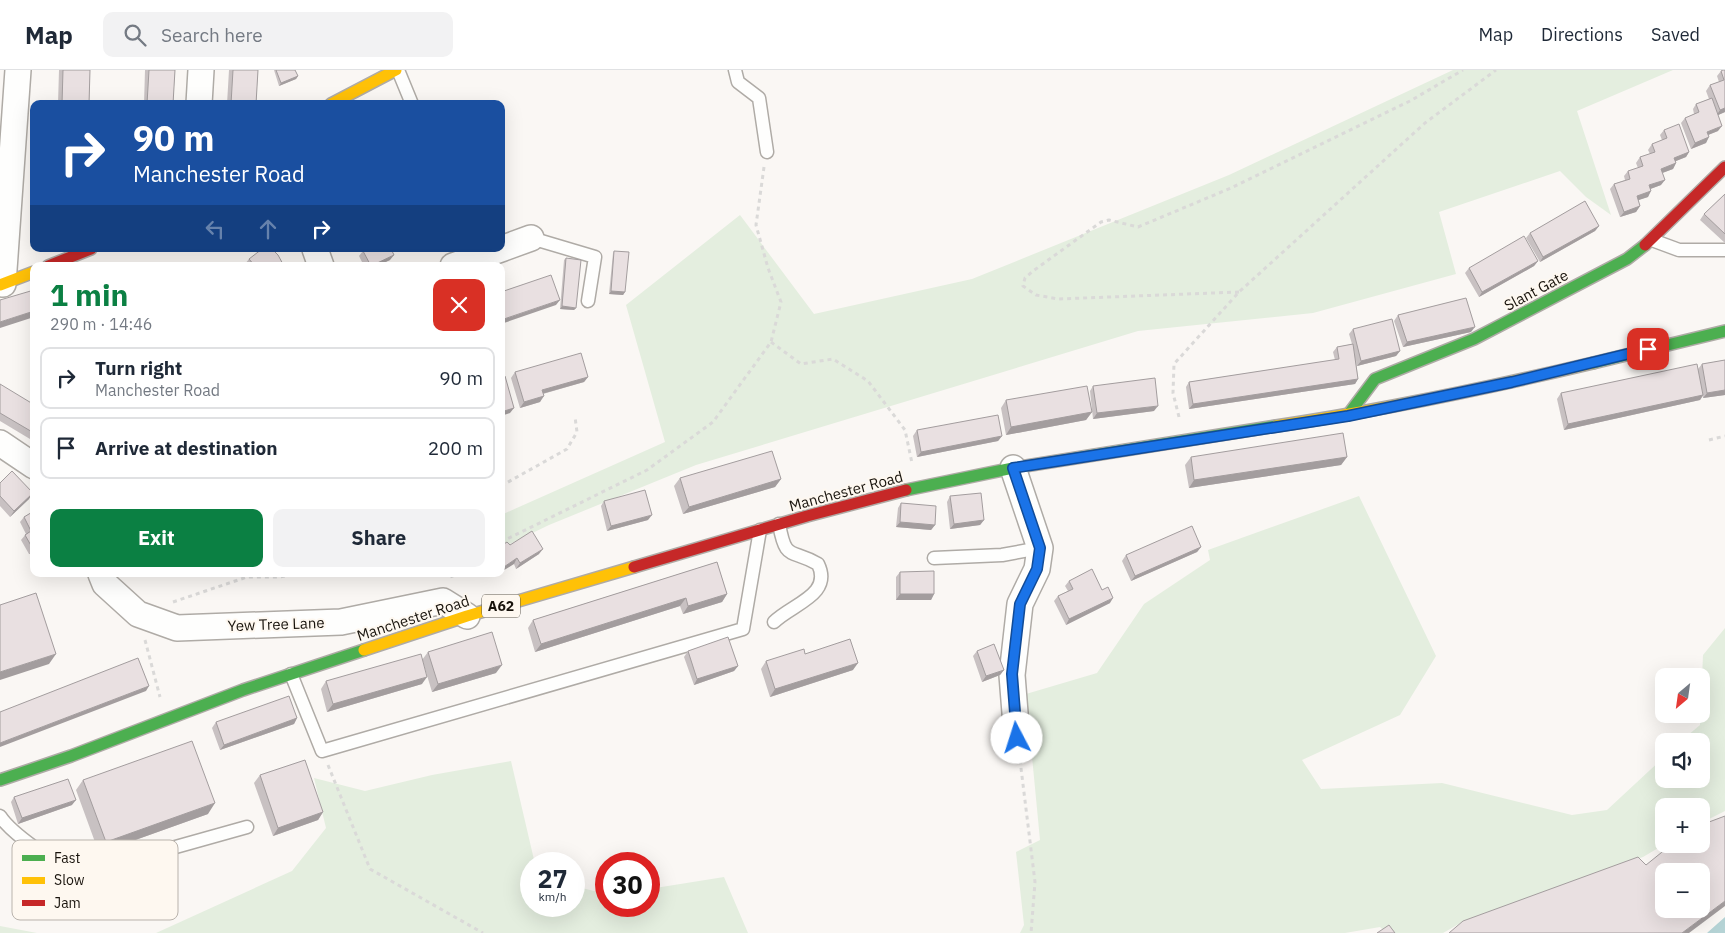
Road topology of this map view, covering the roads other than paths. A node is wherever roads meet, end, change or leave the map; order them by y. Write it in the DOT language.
graph roads {
  1 [pos="18,70"];
  2 [pos="201,70"];
  3 [pos="397,70"];
  4 [pos="735,70"];
  5 [pos="198,100"];
  6 [pos="339,100"];
  7 [pos="410,100"];
  8 [pos="767,152"];
  9 [pos="1725,167"];
  10 [pos="530,238"];
  11 [pos="1652,240"];
  12 [pos="505,247"];
  13 [pos="1725,250"];
  14 [pos="83,252"];
  15 [pos="493,252"];
  16 [pos="58,262"];
  17 [pos="464,262"];
  18 [pos="30,274"];
  19 [pos="2,285"];
  20 [pos="588,301"];
  21 [pos="1725,331"];
  22 [pos="1348,416"];
  23 [pos="0,443"];
  24 [pos="30,463"];
  25 [pos="1013,468"];
  26 [pos="779,524"];
  27 [pos="760,530"];
  28 [pos="1040,548"];
  29 [pos="934,558"];
  30 [pos="102,577"];
  31 [pos="467,616"];
  32 [pos="774,622"];
  33 [pos="291,674"];
  34 [pos="1017,738"];
  35 [pos="0,780"];
  36 [pos="0,816"];
  37 [pos="247,827"];
  38 [pos="26,840"];
  39 [pos="178,846"];
  1 -- 19 [label="street"];
  2 -- 5 [label="street"];
  3 -- 6 [label="main road"];
  3 -- 7 [label="lane"];
  4 -- 8 [label="lane"];
  9 -- 11 [label="main road, Slant Gate"];
  10 -- 12 [label="street"];
  10 -- 20 [label="lane"];
  11 -- 13 [label="lane"];
  11 -- 22 [label="main road, Slant Gate"];
  14 -- 16 [label="main road"];
  15 -- 17 [label="street"];
  18 -- 19 [label="main road"];
  21 -- 22 [label="main road, Manchester Road / A62"];
  22 -- 25 [label="main road, Manchester Road / A62"];
  23 -- 24 [label="street"];
  25 -- 26 [label="main road, Manchester Road / A62"];
  25 -- 28 [label="street"];
  26 -- 27 [label="main road, Manchester Road / A62"];
  26 -- 32 [label="lane"];
  27 -- 31 [label="main road, Manchester Road / A62"];
  27 -- 33 [label="lane"];
  28 -- 29 [label="lane"];
  28 -- 34 [label="street"];
  30 -- 31 [label="street, Yew Tree Lane"];
  31 -- 33 [label="main road, Manchester Road / A62"];
  33 -- 35 [label="main road, Manchester Road / A62"];
  36 -- 38 [label="lane"];
  37 -- 39 [label="lane"];
}
